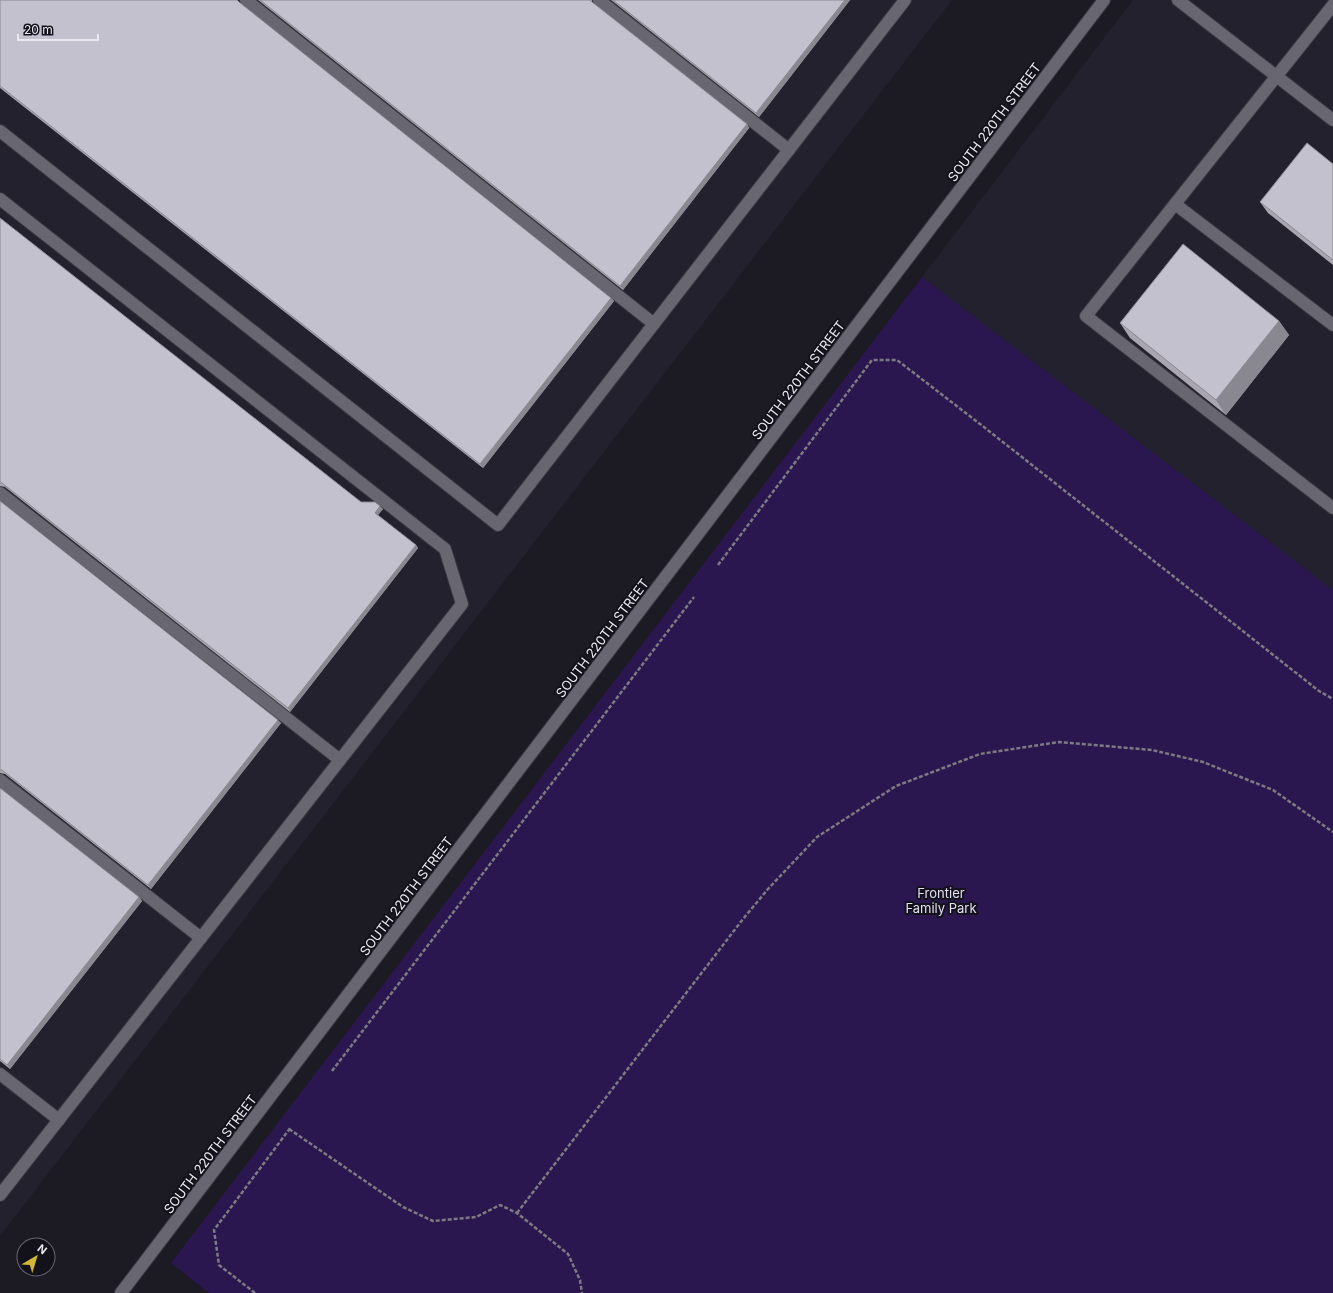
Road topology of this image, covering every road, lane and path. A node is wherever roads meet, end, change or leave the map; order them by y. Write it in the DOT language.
graph roads {
  1 [pos="246,0"];
  2 [pos="599,0"];
  3 [pos="905,0"];
  4 [pos="1104,0"];
  5 [pos="1178,0"];
  6 [pos="1333,5"];
  7 [pos="1276,76"];
  8 [pos="1333,120"];
  9 [pos="0,131"];
  10 [pos="789,150"];
  11 [pos="0,199"];
  12 [pos="1175,204"];
  13 [pos="654,324"];
  14 [pos="1333,325"];
  15 [pos="0,493"];
  16 [pos="1333,508"];
  17 [pos="718,565"];
  18 [pos="694,597"];
  19 [pos="1333,699"];
  20 [pos="340,760"];
  21 [pos="0,780"];
  22 [pos="1333,832"];
  23 [pos="201,938"];
  24 [pos="332,1071"];
  25 [pos="0,1074"];
  26 [pos="59,1120"];
  27 [pos="0,1195"];
  28 [pos="517,1212"];
  29 [pos="121,1293"];
  30 [pos="255,1293"];
  31 [pos="582,1293"];
  1 -- 13 [label="street"];
  2 -- 10 [label="street"];
  3 -- 10 [label="street"];
  4 -- 29 [label="street, SOUTH 220TH STREET"];
  5 -- 7 [label="street"];
  6 -- 7 [label="street"];
  7 -- 8 [label="street"];
  7 -- 12 [label="street"];
  9 -- 13 [label="street"];
  10 -- 13 [label="street"];
  11 -- 20 [label="street"];
  12 -- 14 [label="street"];
  12 -- 16 [label="street"];
  15 -- 20 [label="street"];
  17 -- 19 [label="path"];
  18 -- 24 [label="path"];
  20 -- 23 [label="street"];
  21 -- 23 [label="street"];
  22 -- 28 [label="path"];
  23 -- 26 [label="street"];
  25 -- 26 [label="street"];
  26 -- 27 [label="street"];
  28 -- 30 [label="path"];
  28 -- 31 [label="path"];
}
